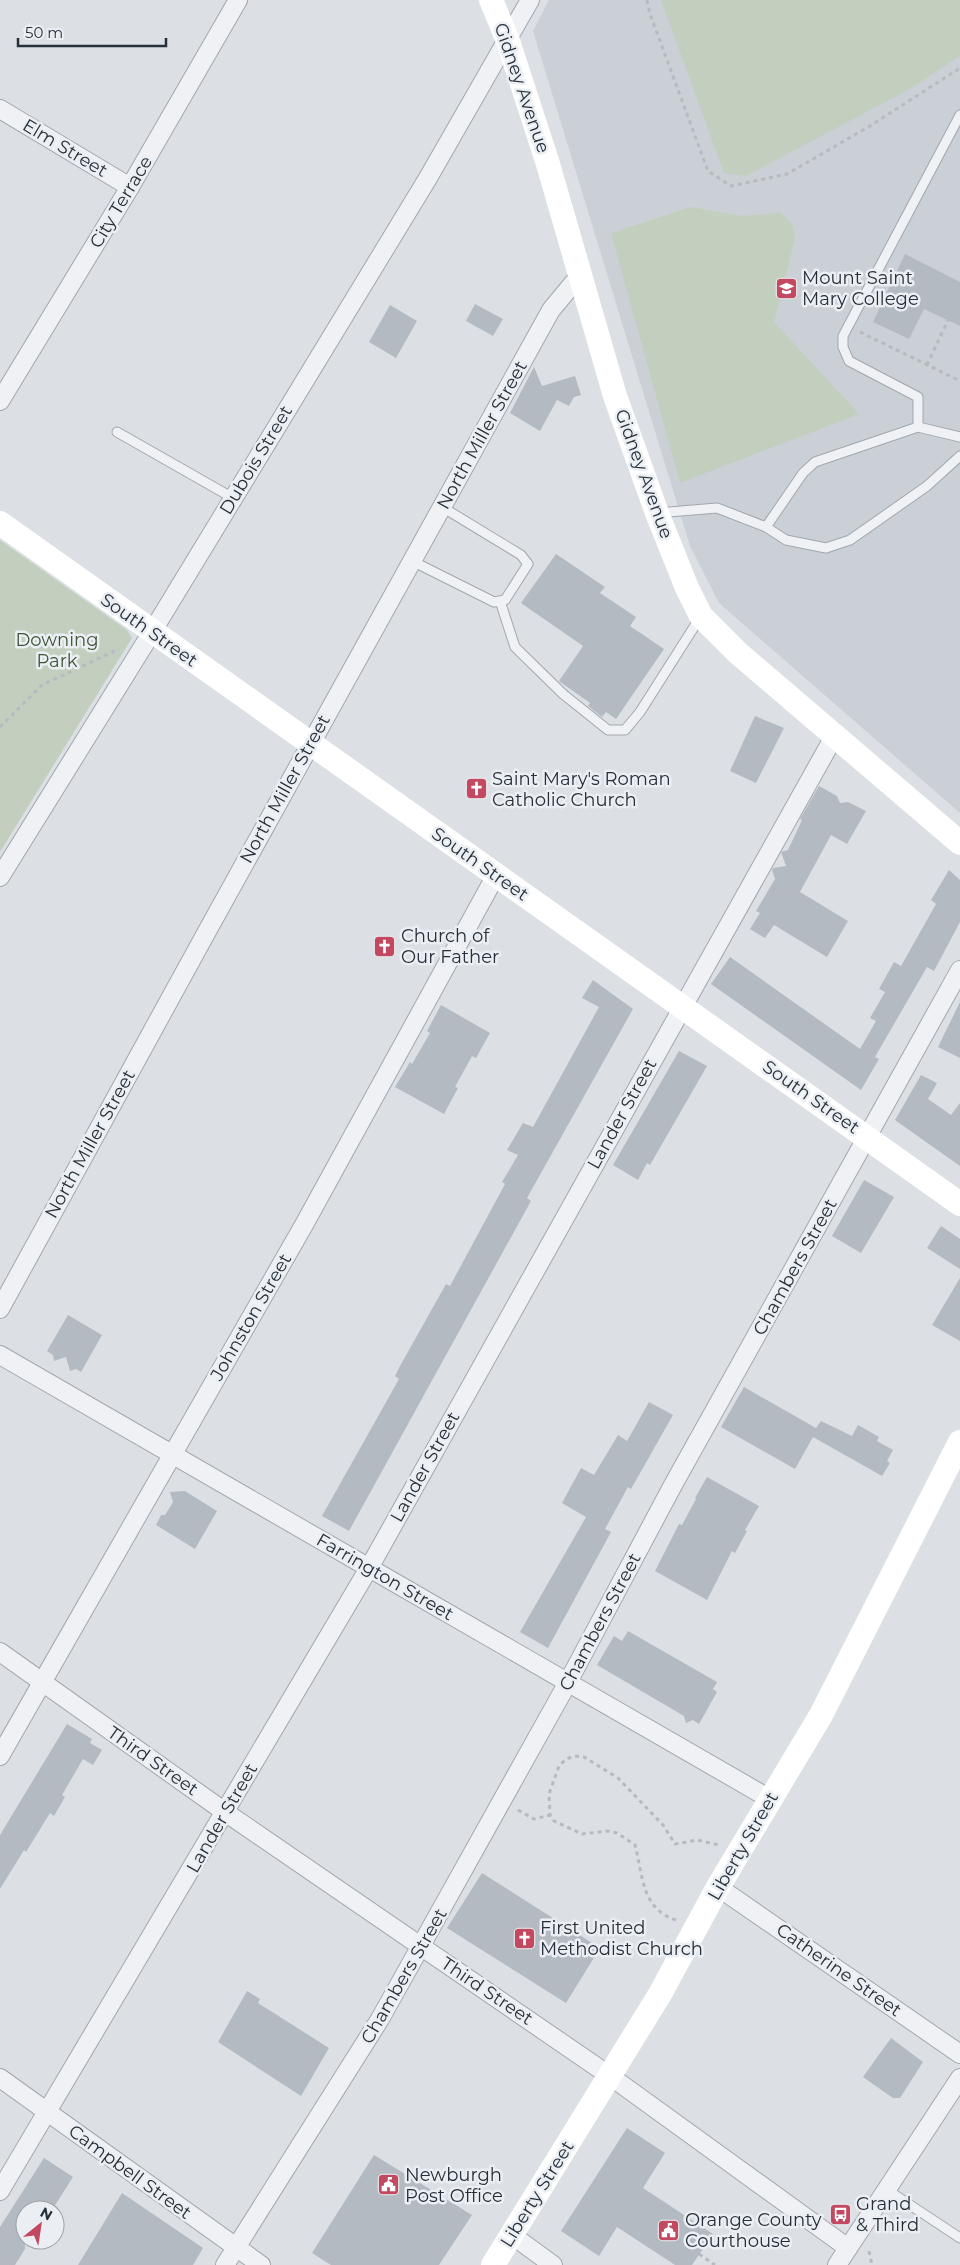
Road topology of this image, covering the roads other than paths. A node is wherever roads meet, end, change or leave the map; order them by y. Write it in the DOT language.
graph roads {
  1 [pos="238,0"];
  2 [pos="491,0"];
  3 [pos="530,0"];
  4 [pos="508,41"];
  5 [pos="0,109"];
  6 [pos="960,115"];
  7 [pos="130,187"];
  8 [pos="580,275"];
  9 [pos="0,401"];
  10 [pos="918,427"];
  11 [pos="116,432"];
  12 [pos="960,437"];
  13 [pos="960,456"];
  14 [pos="233,498"];
  15 [pos="442,507"];
  16 [pos="657,513"];
  17 [pos="0,524"];
  18 [pos="766,527"];
  19 [pos="412,561"];
  20 [pos="500,601"];
  21 [pos="701,616"];
  22 [pos="152,632"];
  23 [pos="835,735"];
  24 [pos="310,744"];
  25 [pos="960,843"];
  26 [pos="496,875"];
  27 [pos="0,877"];
  28 [pos="960,970"];
  29 [pos="682,1008"];
  30 [pos="868,1137"];
  31 [pos="960,1204"];
  32 [pos="0,1309"];
  33 [pos="0,1355"];
  34 [pos="960,1442"];
  35 [pos="173,1453"];
  36 [pos="369,1568"];
  37 [pos="0,1652"];
  38 [pos="42,1682"];
  39 [pos="567,1684"];
  40 [pos="0,1756"];
  41 [pos="770,1799"];
  42 [pos="225,1812"];
  43 [pos="718,1887"];
  44 [pos="422,1946"];
  45 [pos="960,2054"];
  46 [pos="610,2076"];
  47 [pos="0,2078"];
  48 [pos="960,2078"];
  49 [pos="48,2113"];
  50 [pos="886,2189"];
  51 [pos="0,2191"];
  52 [pos="512,2235"];
  53 [pos="960,2238"];
  54 [pos="236,2248"];
  55 [pos="848,2248"];
  56 [pos="225,2265"];
  57 [pos="261,2265"];
  58 [pos="493,2265"];
  59 [pos="553,2265"];
  60 [pos="836,2265"];
  1 -- 7 [label="street, City Terrace"];
  2 -- 4 [label="street, Gidney Avenue"];
  3 -- 4 [label="street, Dubois Street"];
  4 -- 8 [label="street, Gidney Avenue"];
  4 -- 14 [label="street, Dubois Street"];
  5 -- 7 [label="street, Elm Street"];
  6 -- 10 [label="lane"];
  7 -- 9 [label="street, City Terrace"];
  8 -- 15 [label="street, North Miller Street"];
  8 -- 16 [label="street, Gidney Avenue"];
  10 -- 12 [label="lane"];
  10 -- 18 [label="lane"];
  11 -- 14 [label="lane"];
  13 -- 18 [label="lane"];
  14 -- 22 [label="street, Dubois Street"];
  15 -- 19 [label="street, North Miller Street"];
  15 -- 20 [label="lane"];
  16 -- 18 [label="lane"];
  16 -- 21 [label="street, Gidney Avenue"];
  17 -- 22 [label="street, South Street"];
  19 -- 20 [label="lane"];
  19 -- 24 [label="street, North Miller Street"];
  20 -- 21 [label="lane"];
  21 -- 23 [label="street, Gidney Avenue"];
  22 -- 24 [label="street, South Street"];
  22 -- 27 [label="street, Dubois Street"];
  23 -- 25 [label="street, Gidney Avenue"];
  23 -- 29 [label="street, Lander Street"];
  24 -- 26 [label="street, South Street"];
  24 -- 32 [label="street, North Miller Street"];
  26 -- 29 [label="street, South Street"];
  26 -- 35 [label="street, Johnston Street"];
  28 -- 30 [label="street, Chambers Street"];
  29 -- 30 [label="street, South Street"];
  29 -- 36 [label="street, Lander Street"];
  30 -- 31 [label="street, South Street"];
  30 -- 39 [label="street, Chambers Street"];
  33 -- 35 [label="street, Farrington Street"];
  34 -- 41 [label="street, Liberty Street"];
  35 -- 36 [label="street, Farrington Street"];
  35 -- 38 [label="street, Johnston Street"];
  36 -- 39 [label="street, Farrington Street"];
  36 -- 42 [label="street, Lander Street"];
  37 -- 38 [label="street, Third Street"];
  38 -- 40 [label="street, Johnston Street"];
  38 -- 42 [label="street, Third Street"];
  39 -- 41 [label="street, Farrington Street"];
  39 -- 44 [label="street, Chambers Street"];
  41 -- 43 [label="street, Liberty Street"];
  42 -- 44 [label="street, Third Street"];
  42 -- 49 [label="street, Lander Street"];
  43 -- 45 [label="street, Catherine Street"];
  43 -- 46 [label="street, Liberty Street"];
  44 -- 46 [label="street, Third Street"];
  44 -- 54 [label="street, Chambers Street"];
  46 -- 52 [label="street, Liberty Street"];
  46 -- 55 [label="street, Third Street"];
  47 -- 49 [label="street, Campbell Street"];
  48 -- 50 [label="street"];
  49 -- 51 [label="street, Lander Street"];
  49 -- 54 [label="street, Campbell Street"];
  50 -- 53 [label="lane"];
  50 -- 55 [label="street"];
  52 -- 58 [label="street, Liberty Street"];
  52 -- 59 [label="street"];
  54 -- 56 [label="street, Chambers Street"];
  54 -- 57 [label="street, Campbell Street"];
  55 -- 60 [label="street"];
}
